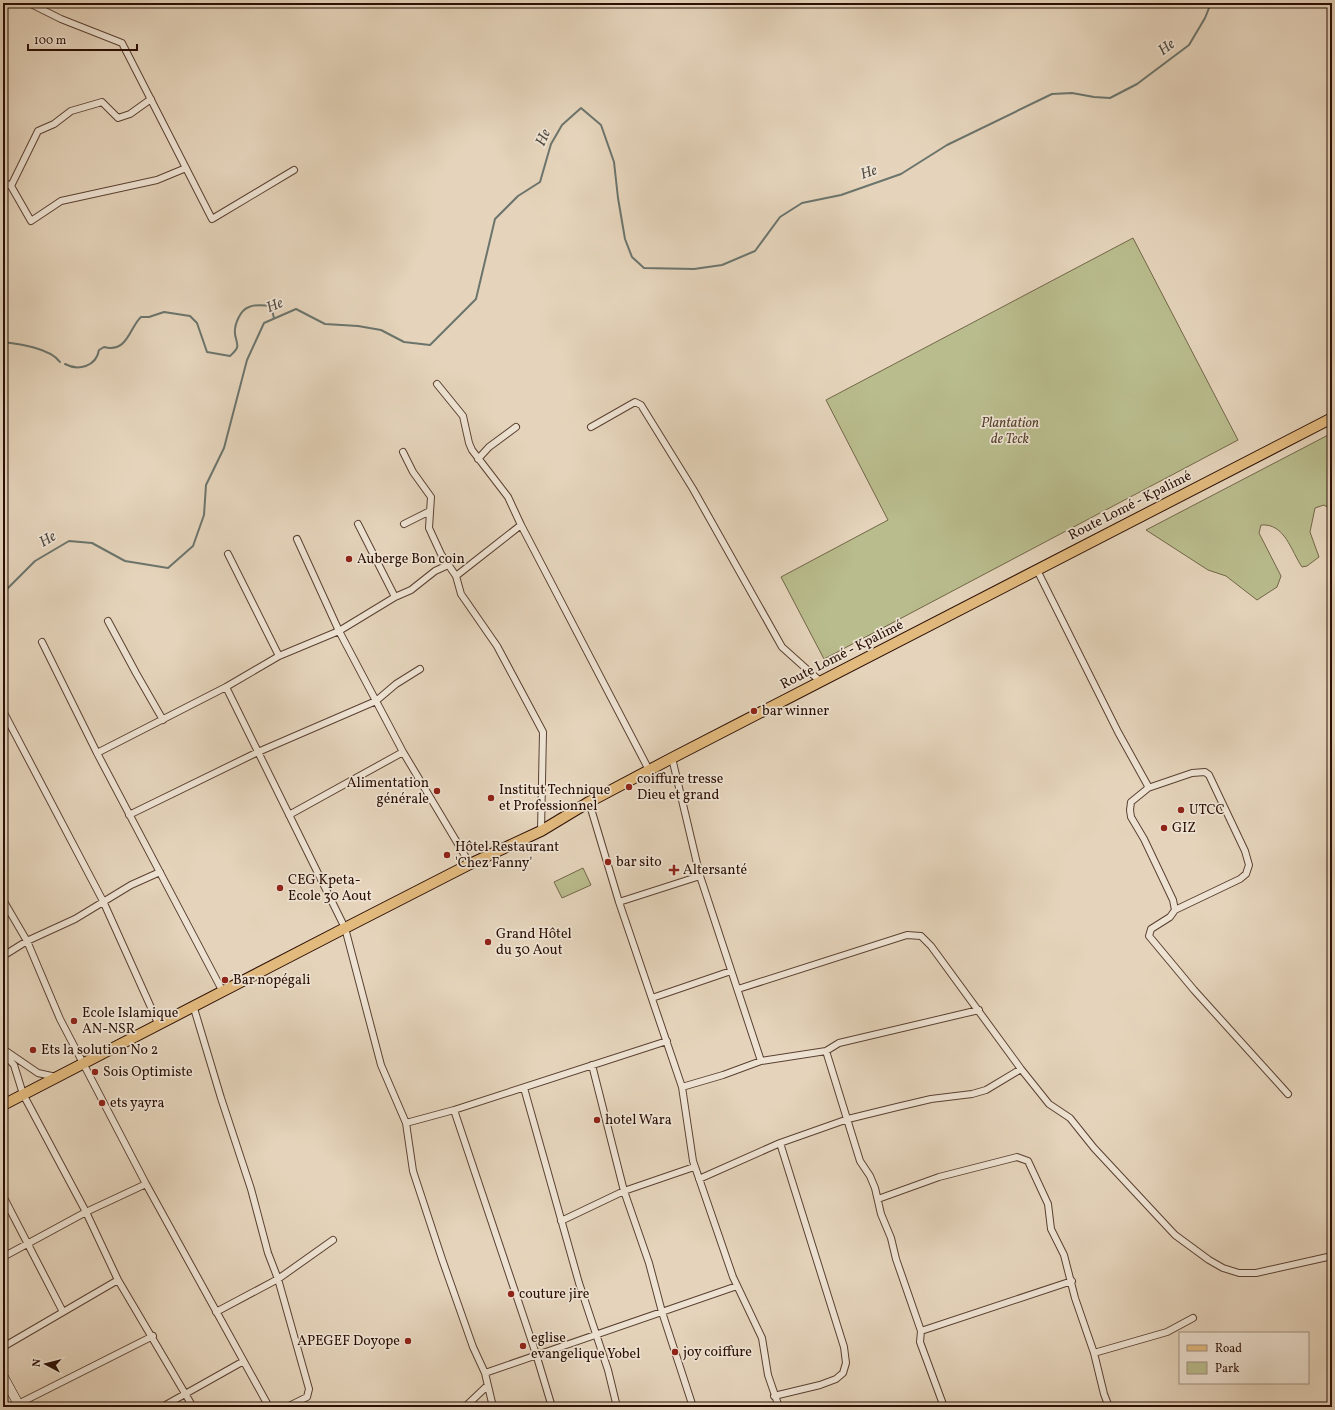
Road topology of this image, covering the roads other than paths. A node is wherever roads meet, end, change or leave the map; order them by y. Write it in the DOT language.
graph roads {
  1 [pos="29,3"];
  2 [pos="151,99"];
  3 [pos="186,168"];
  4 [pos="294,170"];
  5 [pos="3,182"];
  6 [pos="11,186"];
  7 [pos="436,384"];
  8 [pos="1332,418"];
  9 [pos="516,427"];
  10 [pos="591,427"];
  11 [pos="404,452"];
  12 [pos="478,459"];
  13 [pos="430,510"];
  14 [pos="358,524"];
  15 [pos="404,524"];
  16 [pos="521,525"];
  17 [pos="297,539"];
  18 [pos="228,554"];
  19 [pos="448,565"];
  20 [pos="1037,570"];
  21 [pos="456,576"];
  22 [pos="394,597"];
  23 [pos="108,621"];
  24 [pos="339,631"];
  25 [pos="42,642"];
  26 [pos="279,656"];
  27 [pos="420,669"];
  28 [pos="821,682"];
  29 [pos="226,687"];
  30 [pos="376,701"];
  31 [pos="3,711"];
  32 [pos="164,720"];
  33 [pos="258,752"];
  34 [pos="402,752"];
  35 [pos="97,753"];
  36 [pos="672,758"];
  37 [pos="649,770"];
  38 [pos="1148,788"];
  39 [pos="589,802"];
  40 [pos="129,815"];
  41 [pos="289,815"];
  42 [pos="541,831"];
  43 [pos="470,864"];
  44 [pos="160,872"];
  45 [pos="700,876"];
  46 [pos="3,900"];
  47 [pos="103,901"];
  48 [pos="619,902"];
  49 [pos="1175,910"];
  50 [pos="345,928"];
  51 [pos="27,941"];
  52 [pos="3,956"];
  53 [pos="731,971"];
  54 [pos="738,989"];
  55 [pos="222,990"];
  56 [pos="652,998"];
  57 [pos="193,1005"];
  58 [pos="979,1010"];
  59 [pos="158,1023"];
  60 [pos="667,1041"];
  61 [pos="3,1050"];
  62 [pos="826,1051"];
  63 [pos="3,1053"];
  64 [pos="761,1061"];
  65 [pos="83,1064"];
  66 [pos="592,1065"];
  67 [pos="1021,1069"];
  68 [pos="58,1078"];
  69 [pos="682,1087"];
  70 [pos="524,1088"];
  71 [pos="23,1094"];
  72 [pos="1288,1094"];
  73 [pos="3,1105"];
  74 [pos="454,1110"];
  75 [pos="848,1119"];
  76 [pos="406,1123"];
  77 [pos="780,1142"];
  78 [pos="694,1167"];
  79 [pos="699,1179"];
  80 [pos="146,1184"];
  81 [pos="624,1191"];
  82 [pos="3,1196"];
  83 [pos="878,1199"];
  84 [pos="86,1212"];
  85 [pos="561,1221"];
  86 [pos="332,1240"];
  87 [pos="28,1245"];
  88 [pos="1332,1256"];
  89 [pos="3,1257"];
  90 [pos="278,1279"];
  91 [pos="118,1280"];
  92 [pos="1072,1281"];
  93 [pos="737,1286"];
  94 [pos="63,1312"];
  95 [pos="216,1312"];
  96 [pos="662,1312"];
  97 [pos="1193,1318"];
  98 [pos="921,1331"];
  99 [pos="596,1333"];
  100 [pos="153,1336"];
  101 [pos="3,1346"];
  102 [pos="1094,1353"];
  103 [pos="536,1354"];
  104 [pos="242,1362"];
  105 [pos="485,1373"];
  106 [pos="3,1376"];
  107 [pos="487,1386"];
  108 [pos="186,1394"];
  109 [pos="774,1396"];
  110 [pos="19,1405"];
  111 [pos="162,1407"];
  112 [pos="193,1407"];
  113 [pos="269,1407"];
  114 [pos="287,1407"];
  115 [pos="465,1407"];
  116 [pos="493,1407"];
  117 [pos="552,1407"];
  118 [pos="617,1407"];
  119 [pos="693,1407"];
  120 [pos="779,1407"];
  121 [pos="944,1407"];
  122 [pos="1109,1407"];
  1 -- 2 [label="street"];
  2 -- 3 [label="street"];
  2 -- 6 [label="street"];
  3 -- 4 [label="street"];
  3 -- 6 [label="street"];
  5 -- 6 [label="street"];
  7 -- 12 [label="street"];
  8 -- 20 [label="main road, Route Lomé - Kpalimé"];
  9 -- 12 [label="street"];
  10 -- 28 [label="street"];
  11 -- 13 [label="street"];
  12 -- 16 [label="street"];
  13 -- 15 [label="street"];
  13 -- 19 [label="street"];
  14 -- 22 [label="street"];
  16 -- 21 [label="street"];
  16 -- 37 [label="street"];
  17 -- 24 [label="street"];
  18 -- 26 [label="street"];
  19 -- 21 [label="street"];
  19 -- 22 [label="street"];
  20 -- 28 [label="main road, Route Lomé - Kpalimé"];
  20 -- 38 [label="street"];
  21 -- 42 [label="street"];
  22 -- 24 [label="street"];
  23 -- 32 [label="street"];
  24 -- 26 [label="street"];
  24 -- 30 [label="street"];
  25 -- 35 [label="street"];
  26 -- 29 [label="street"];
  27 -- 30 [label="street"];
  28 -- 36 [label="main road, Route Lomé - Kpalimé"];
  29 -- 32 [label="street"];
  29 -- 33 [label="street"];
  30 -- 33 [label="street"];
  30 -- 34 [label="street"];
  31 -- 47 [label="street"];
  32 -- 35 [label="street"];
  33 -- 40 [label="street"];
  33 -- 41 [label="street"];
  34 -- 41 [label="street"];
  34 -- 43 [label="street"];
  35 -- 40 [label="street"];
  36 -- 37 [label="main road, Route Lomé - Kpalimé"];
  36 -- 45 [label="street"];
  37 -- 39 [label="main road, Route Lomé - Kpalimé"];
  38 -- 49 [label="street"];
  38 -- 49 [label="street"];
  39 -- 42 [label="main road, Route Lomé - Kpalimé"];
  39 -- 48 [label="street"];
  40 -- 44 [label="street"];
  41 -- 50 [label="street"];
  42 -- 43 [label="main road, Route Lomé - Kpalimé"];
  43 -- 50 [label="main road, Route Lomé - Kpalimé"];
  44 -- 47 [label="street"];
  44 -- 55 [label="street"];
  45 -- 48 [label="street"];
  45 -- 53 [label="street"];
  46 -- 51 [label="street"];
  47 -- 51 [label="street"];
  47 -- 59 [label="street"];
  48 -- 56 [label="street"];
  49 -- 72 [label="street"];
  50 -- 55 [label="main road, Route Lomé - Kpalimé"];
  50 -- 76 [label="street"];
  51 -- 52 [label="street"];
  51 -- 65 [label="street"];
  53 -- 54 [label="street"];
  53 -- 56 [label="street"];
  54 -- 58 [label="street"];
  54 -- 64 [label="street"];
  55 -- 57 [label="main road, Route Lomé - Kpalimé"];
  56 -- 60 [label="street"];
  57 -- 59 [label="main road, Route Lomé - Kpalimé"];
  57 -- 90 [label="street"];
  58 -- 62 [label="street"];
  58 -- 67 [label="street"];
  59 -- 65 [label="main road, Route Lomé - Kpalimé"];
  60 -- 66 [label="street"];
  60 -- 69 [label="street"];
  61 -- 68 [label="street"];
  62 -- 64 [label="street"];
  62 -- 75 [label="street"];
  63 -- 71 [label="street"];
  64 -- 69 [label="street"];
  65 -- 68 [label="main road, Route Lomé - Kpalimé"];
  65 -- 80 [label="street"];
  66 -- 70 [label="street"];
  66 -- 81 [label="street"];
  67 -- 75 [label="street"];
  67 -- 88 [label="street"];
  68 -- 71 [label="main road, Route Lomé - Kpalimé"];
  69 -- 78 [label="street"];
  70 -- 74 [label="street"];
  70 -- 85 [label="street"];
  71 -- 73 [label="main road, Route Lomé - Kpalimé"];
  71 -- 84 [label="street"];
  74 -- 76 [label="street"];
  74 -- 103 [label="street"];
  75 -- 77 [label="street"];
  75 -- 83 [label="street"];
  76 -- 105 [label="street"];
  77 -- 79 [label="street"];
  77 -- 109 [label="street"];
  78 -- 79 [label="street"];
  78 -- 81 [label="street"];
  79 -- 93 [label="street"];
  80 -- 84 [label="street"];
  80 -- 95 [label="street"];
  81 -- 85 [label="street"];
  81 -- 96 [label="street"];
  82 -- 87 [label="street"];
  83 -- 92 [label="street"];
  83 -- 98 [label="street"];
  84 -- 87 [label="street"];
  84 -- 91 [label="street"];
  85 -- 99 [label="street"];
  86 -- 90 [label="street"];
  87 -- 89 [label="street"];
  87 -- 94 [label="street"];
  90 -- 95 [label="street"];
  90 -- 114 [label="street"];
  91 -- 94 [label="street"];
  91 -- 100 [label="street"];
  92 -- 98 [label="street"];
  92 -- 102 [label="street"];
  93 -- 96 [label="street"];
  93 -- 109 [label="street"];
  94 -- 101 [label="street"];
  95 -- 104 [label="street"];
  96 -- 99 [label="street"];
  96 -- 119 [label="street"];
  97 -- 102 [label="street"];
  98 -- 121 [label="street"];
  99 -- 103 [label="street"];
  99 -- 118 [label="street"];
  100 -- 108 [label="street"];
  100 -- 110 [label="street"];
  102 -- 122 [label="street"];
  103 -- 105 [label="street"];
  103 -- 117 [label="street"];
  104 -- 108 [label="street"];
  104 -- 113 [label="street"];
  105 -- 107 [label="street"];
  106 -- 110 [label="street"];
  107 -- 115 [label="street"];
  107 -- 116 [label="street"];
  108 -- 111 [label="street"];
  108 -- 112 [label="street"];
  109 -- 120 [label="street"];
}
